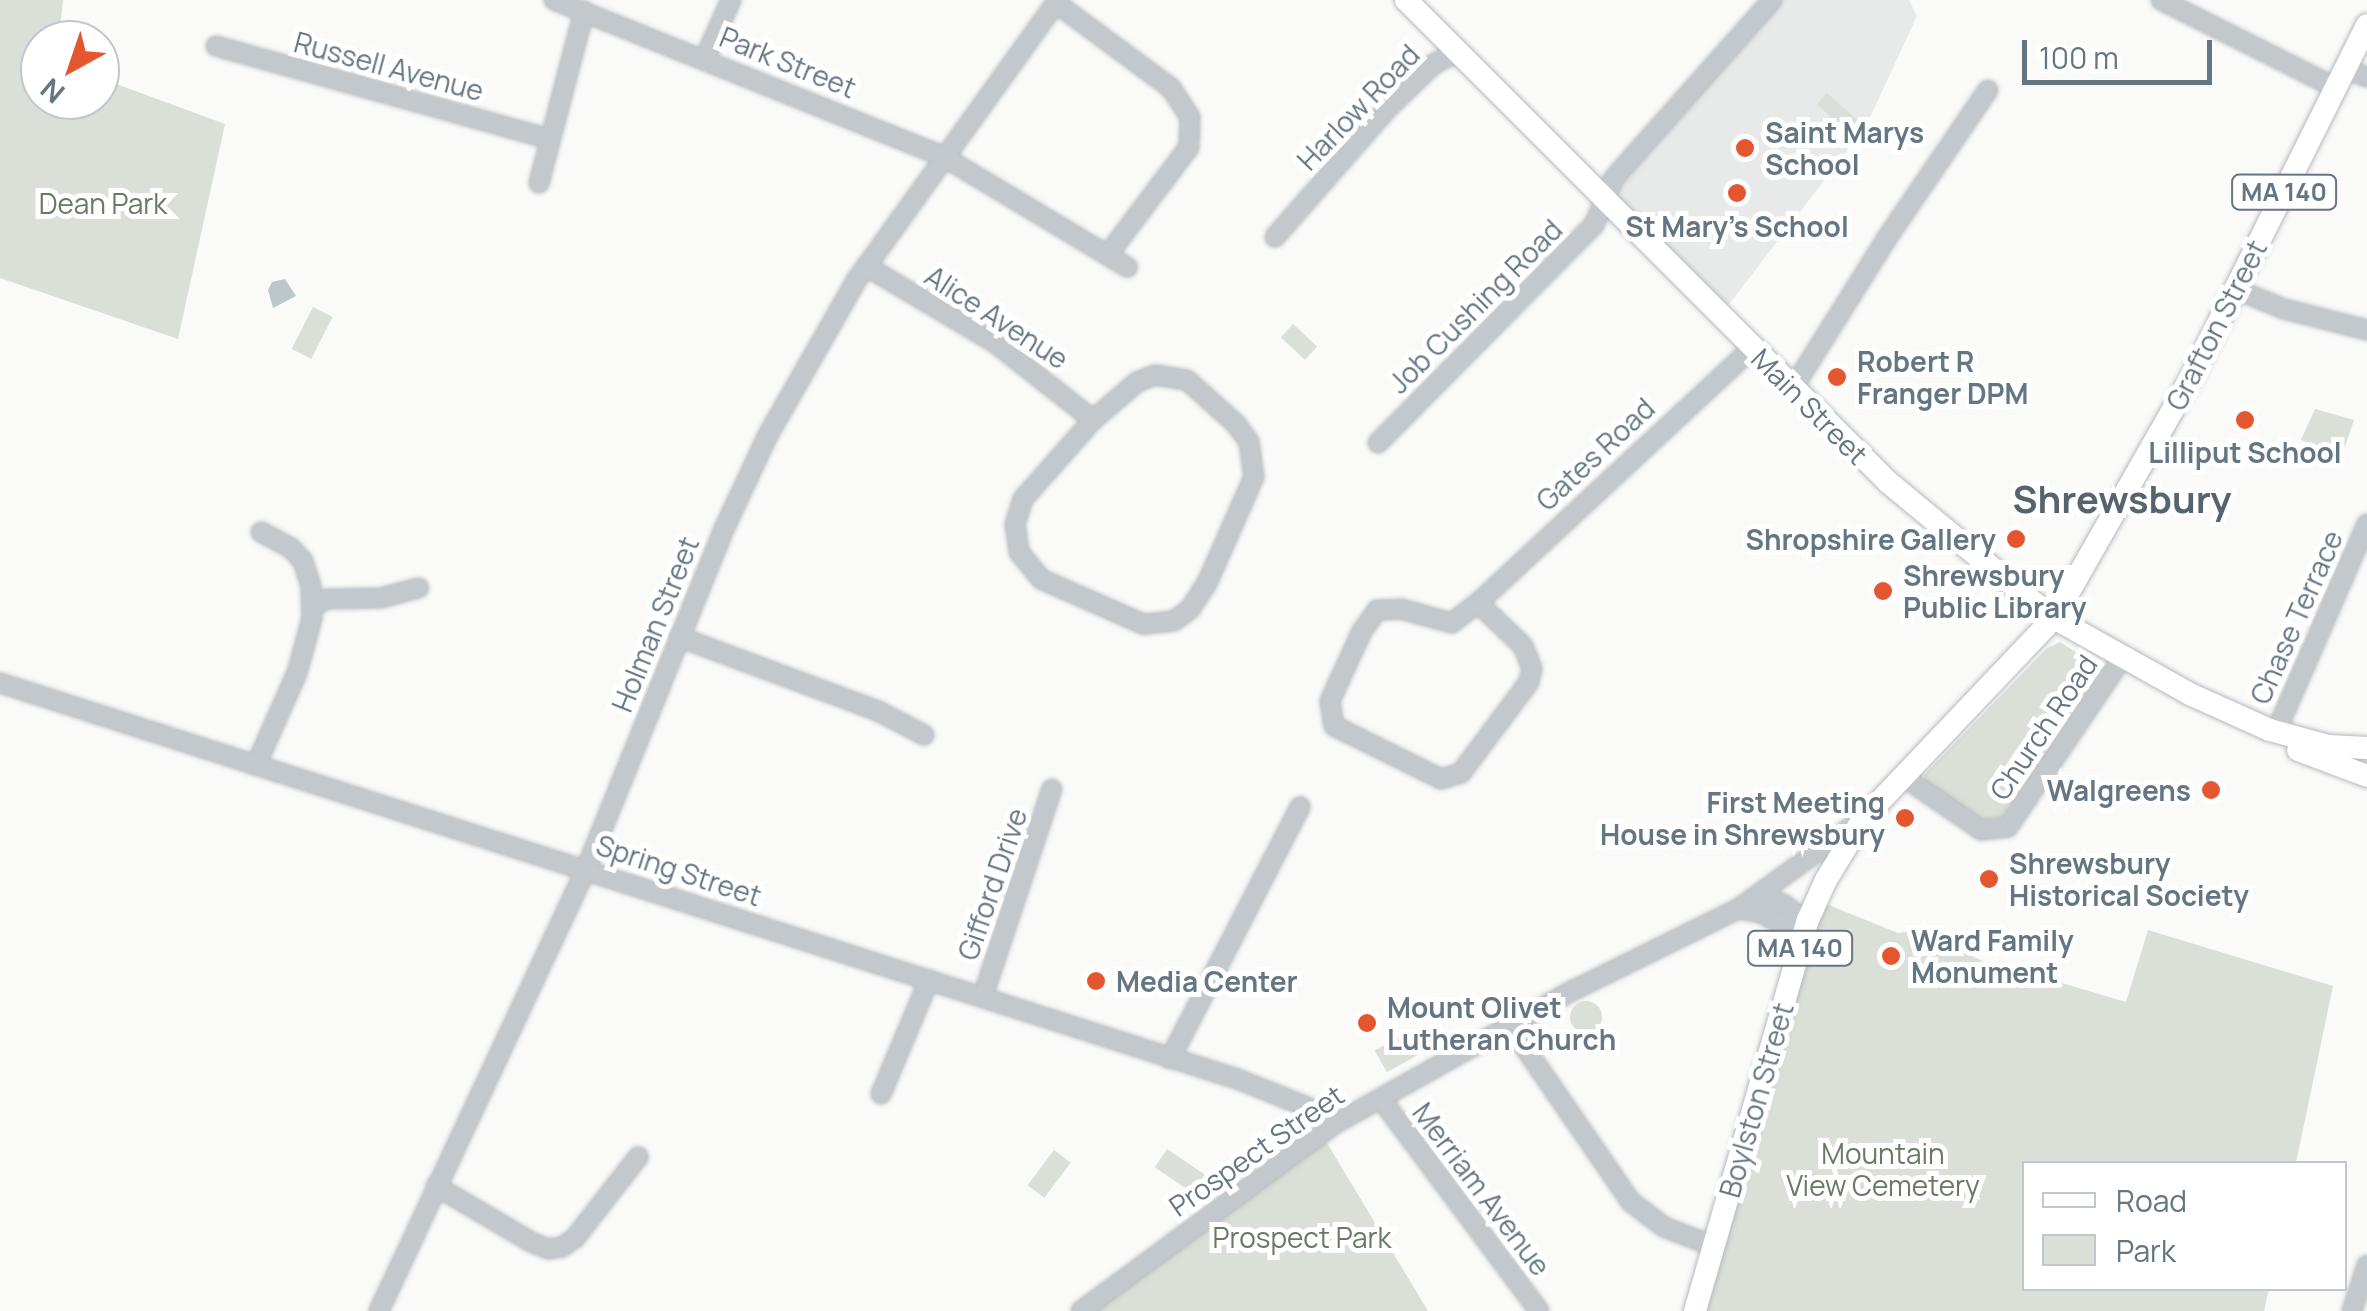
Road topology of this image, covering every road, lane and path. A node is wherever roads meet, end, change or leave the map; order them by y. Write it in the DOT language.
graph roads {
  1 [pos="554,0"];
  2 [pos="731,0"];
  3 [pos="1406,0"];
  4 [pos="1772,0"];
  5 [pos="2161,0"];
  6 [pos="1056,1"];
  7 [pos="584,11"];
  8 [pos="2367,25"];
  9 [pos="216,46"];
  10 [pos="1455,53"];
  11 [pos="705,58"];
  12 [pos="2349,78"];
  13 [pos="1988,90"];
  14 [pos="548,139"];
  15 [pos="944,157"];
  16 [pos="539,183"];
  17 [pos="1605,204"];
  18 [pos="1274,238"];
  19 [pos="1109,253"];
  20 [pos="866,266"];
  21 [pos="1127,268"];
  22 [pos="2235,289"];
  23 [pos="2367,330"];
  24 [pos="1752,348"];
  25 [pos="1793,388"];
  26 [pos="1092,420"];
  27 [pos="1378,443"];
  28 [pos="2367,524"];
  29 [pos="261,532"];
  30 [pos="419,588"];
  31 [pos="1478,603"];
  32 [pos="312,607"];
  33 [pos="2054,618"];
  34 [pos="678,638"];
  35 [pos="2123,657"];
  36 [pos="0,683"];
  37 [pos="2276,732"];
  38 [pos="924,735"];
  39 [pos="2367,748"];
  40 [pos="256,766"];
  41 [pos="2367,776"];
  42 [pos="1904,777"];
  43 [pos="1052,790"];
  44 [pos="1300,806"];
  45 [pos="1862,819"];
  46 [pos="586,869"];
  47 [pos="1758,895"];
  48 [pos="1738,909"];
  49 [pos="1805,930"];
  50 [pos="929,980"];
  51 [pos="983,996"];
  52 [pos="1510,1026"];
  53 [pos="1170,1059"];
  54 [pos="881,1094"];
  55 [pos="1381,1098"];
  56 [pos="1333,1124"];
  57 [pos="638,1157"];
  58 [pos="436,1186"];
  59 [pos="1713,1246"];
  60 [pos="2365,1272"];
  61 [pos="379,1311"];
  62 [pos="1081,1311"];
  63 [pos="1539,1311"];
  64 [pos="1695,1311"];
  65 [pos="2352,1311"];
  1 -- 7 [label="street, Park Street"];
  2 -- 11 [label="street"];
  3 -- 10 [label="main road, Main Street"];
  4 -- 17 [label="street, Job Cushing Road"];
  5 -- 12 [label="street"];
  6 -- 15 [label="street, Holman Street"];
  6 -- 19 [label="street"];
  7 -- 11 [label="street, Park Street"];
  7 -- 14 [label="street"];
  8 -- 12 [label="main road, Grafton Street / MA 140"];
  9 -- 14 [label="street, Russell Avenue"];
  10 -- 17 [label="main road, Main Street"];
  10 -- 18 [label="street, Harlow Road"];
  11 -- 15 [label="street, Park Street"];
  12 -- 22 [label="main road, Grafton Street / MA 140"];
  13 -- 25 [label="street"];
  14 -- 16 [label="street"];
  15 -- 19 [label="street, Park Street"];
  15 -- 20 [label="street, Holman Street"];
  17 -- 24 [label="main road, Main Street"];
  17 -- 27 [label="street, Job Cushing Road"];
  19 -- 21 [label="street, Park Street"];
  20 -- 26 [label="street, Alice Avenue"];
  20 -- 34 [label="street, Holman Street"];
  22 -- 23 [label="street"];
  22 -- 33 [label="main road, Grafton Street / MA 140"];
  24 -- 25 [label="main road, Main Street"];
  24 -- 31 [label="street, Gates Road"];
  25 -- 33 [label="main road, Main Street"];
  26 -- 26 [label="street"];
  28 -- 37 [label="street, Chase Terrace"];
  29 -- 32 [label="street"];
  30 -- 32 [label="street"];
  31 -- 31 [label="street, Gates Road"];
  32 -- 40 [label="street"];
  33 -- 35 [label="main road, Main Street"];
  33 -- 42 [label="main road, Boylston Street / MA 140"];
  34 -- 38 [label="street"];
  34 -- 46 [label="street, Holman Street"];
  35 -- 37 [label="main road, Main Street"];
  35 -- 42 [label="street, Church Road"];
  36 -- 40 [label="street, Spring Street"];
  37 -- 39 [label="main road, Main Street"];
  37 -- 41 [label="main road, Main Street"];
  40 -- 46 [label="street, Spring Street"];
  42 -- 45 [label="main road, Boylston Street / MA 140"];
  43 -- 51 [label="street, Gifford Drive"];
  44 -- 53 [label="street"];
  45 -- 47 [label="street, Prospect Street"];
  45 -- 49 [label="main road, Boylston Street / MA 140"];
  46 -- 50 [label="street, Spring Street"];
  46 -- 58 [label="street, Holman Street"];
  47 -- 48 [label="street, Prospect Street"];
  47 -- 49 [label="street"];
  48 -- 49 [label="street"];
  48 -- 52 [label="street, Prospect Street"];
  49 -- 59 [label="main road, Boylston Street / MA 140"];
  50 -- 51 [label="street, Spring Street"];
  50 -- 54 [label="street"];
  51 -- 53 [label="street, Spring Street"];
  52 -- 55 [label="street, Prospect Street"];
  52 -- 59 [label="street"];
  53 -- 56 [label="street, Spring Street"];
  55 -- 56 [label="street, Prospect Street"];
  55 -- 63 [label="street, Merriam Avenue"];
  56 -- 62 [label="street, Prospect Street"];
  57 -- 58 [label="street"];
  58 -- 61 [label="street, Holman Street"];
  59 -- 64 [label="main road, Boylston Street / MA 140"];
  60 -- 65 [label="street"];
}
